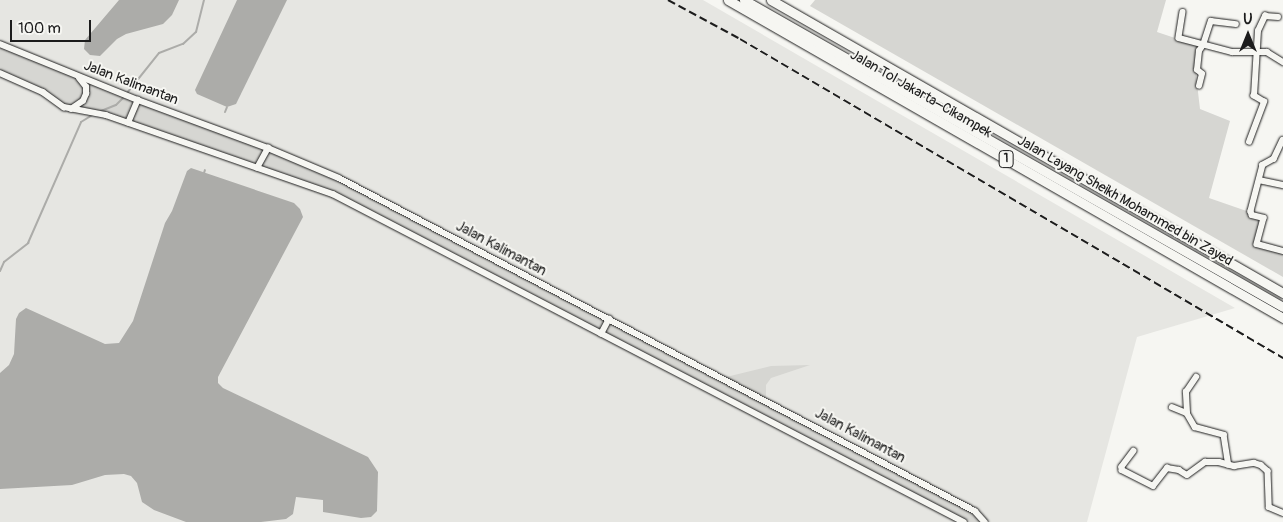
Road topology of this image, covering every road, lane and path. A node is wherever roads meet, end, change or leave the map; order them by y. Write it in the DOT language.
graph roads {
  1 [pos="728,0"];
  2 [pos="744,0"];
  3 [pos="755,0"];
  4 [pos="771,0"];
  5 [pos="1183,12"];
  6 [pos="1278,17"];
  7 [pos="1236,24"];
  8 [pos="0,44"];
  9 [pos="1203,46"];
  10 [pos="1258,52"];
  11 [pos="1283,62"];
  12 [pos="0,73"];
  13 [pos="77,76"];
  14 [pos="1199,86"];
  15 [pos="138,100"];
  16 [pos="71,109"];
  17 [pos="128,123"];
  18 [pos="1283,140"];
  19 [pos="1250,142"];
  20 [pos="268,148"];
  21 [pos="257,168"];
  22 [pos="1259,180"];
  23 [pos="1283,185"];
  24 [pos="1283,251"];
  25 [pos="1283,293"];
  26 [pos="1283,301"];
  27 [pos="1283,307"];
  28 [pos="1283,318"];
  29 [pos="609,320"];
  30 [pos="601,334"];
  31 [pos="1196,377"];
  32 [pos="1172,407"];
  33 [pos="1186,413"];
  34 [pos="1134,451"];
  35 [pos="1229,465"];
  36 [pos="975,511"];
  37 [pos="1283,513"];
  38 [pos="964,522"];
  39 [pos="979,522"];
  40 [pos="985,522"];
  1 -- 28 [label="highway, Jalan Tol Jakarta–Cikampek / 1"];
  2 -- 27 [label="highway, Jalan Layang Sheikh Mohammed bin Zayed / 1"];
  3 -- 26 [label="highway, Jalan Layang Sheikh Mohammed bin Zayed / 1"];
  4 -- 25 [label="highway, Jalan Tol Jakarta–Cikampek / 1"];
  5 -- 9 [label="street"];
  6 -- 10 [label="street"];
  7 -- 9 [label="street"];
  8 -- 13 [label="street, Jalan Kalimantan"];
  9 -- 10 [label="street"];
  9 -- 14 [label="street"];
  10 -- 11 [label="street"];
  10 -- 19 [label="street"];
  12 -- 16 [label="street, Jalan Kalimantan"];
  13 -- 15 [label="street, Jalan Kalimantan"];
  13 -- 16 [label="street"];
  15 -- 17 [label="street"];
  15 -- 20 [label="street, Jalan Kalimantan"];
  16 -- 17 [label="street, Jalan Kalimantan"];
  17 -- 21 [label="street, Jalan Kalimantan"];
  18 -- 22 [label="street"];
  20 -- 21 [label="street"];
  20 -- 29 [label="street, Jalan Kalimantan"];
  21 -- 30 [label="street, Jalan Kalimantan"];
  22 -- 23 [label="street"];
  22 -- 24 [label="street"];
  29 -- 30 [label="street"];
  29 -- 36 [label="street, Jalan Kalimantan"];
  30 -- 38 [label="street, Jalan Kalimantan"];
  31 -- 33 [label="street"];
  32 -- 33 [label="street"];
  33 -- 35 [label="street"];
  34 -- 35 [label="street"];
  35 -- 37 [label="street"];
  36 -- 39 [label="street"];
  36 -- 40 [label="street"];
}
